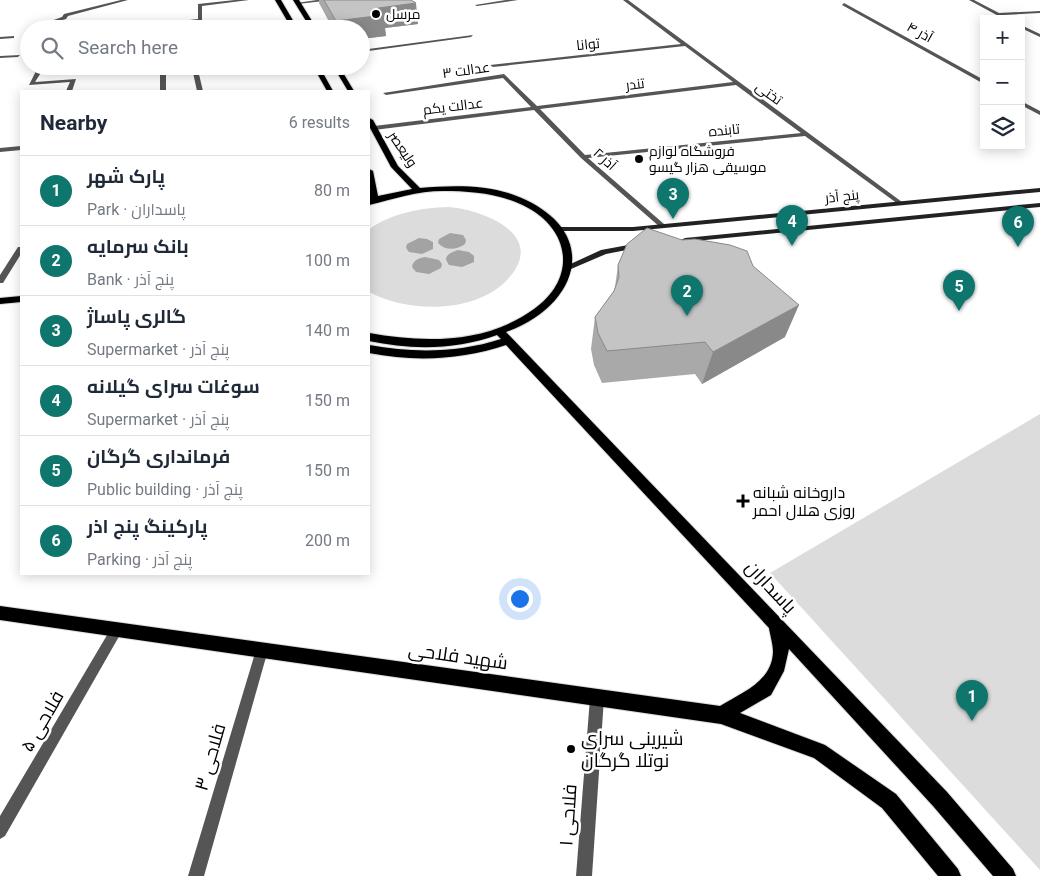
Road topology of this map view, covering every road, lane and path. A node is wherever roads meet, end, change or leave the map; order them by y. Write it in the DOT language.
graph roads {
  1 [pos="126,0"];
  2 [pos="247,0"];
  3 [pos="278,0"];
  4 [pos="330,0"];
  5 [pos="516,0"];
  6 [pos="625,0"];
  7 [pos="971,0"];
  8 [pos="297,2"];
  9 [pos="477,4"];
  10 [pos="844,4"];
  11 [pos="1040,12"];
  12 [pos="999,14"];
  13 [pos="58,20"];
  14 [pos="200,20"];
  15 [pos="289,20"];
  16 [pos="308,20"];
  17 [pos="1025,28"];
  18 [pos="471,36"];
  19 [pos="1040,36"];
  20 [pos="12,37"];
  21 [pos="0,38"];
  22 [pos="686,45"];
  23 [pos="370,50"];
  24 [pos="18,56"];
  25 [pos="0,57"];
  26 [pos="36,75"];
  27 [pos="163,75"];
  28 [pos="196,75"];
  29 [pos="321,75"];
  30 [pos="341,75"];
  31 [pos="504,76"];
  32 [pos="980,80"];
  33 [pos="737,83"];
  34 [pos="69,90"];
  35 [pos="163,90"];
  36 [pos="200,90"];
  37 [pos="329,90"];
  38 [pos="350,90"];
  39 [pos="386,92"];
  40 [pos="1025,105"];
  41 [pos="536,108"];
  42 [pos="1040,113"];
  43 [pos="370,122"];
  44 [pos="374,128"];
  45 [pos="807,134"];
  46 [pos="20,148"];
  47 [pos="0,150"];
  48 [pos="583,157"];
  49 [pos="370,181"];
  50 [pos="418,190"];
  51 [pos="1040,190"];
  52 [pos="372,201"];
  53 [pos="900,203"];
  54 [pos="1040,205"];
  55 [pos="661,226"];
  56 [pos="557,229"];
  57 [pos="679,241"];
  58 [pos="650,244"];
  59 [pos="20,251"];
  60 [pos="568,266"];
  61 [pos="0,281"];
  62 [pos="20,299"];
  63 [pos="0,301"];
  64 [pos="504,336"];
  65 [pos="370,337"];
  66 [pos="370,349"];
  67 [pos="0,613"];
  68 [pos="776,625"];
  69 [pos="117,630"];
  70 [pos="262,650"];
  71 [pos="597,698"];
  72 [pos="721,715"];
  73 [pos="0,831"];
  74 [pos="196,876"];
  75 [pos="584,876"];
  76 [pos="951,876"];
  77 [pos="1006,876"];
  1 -- 13 [label="street"];
  2 -- 14 [label="street"];
  3 -- 15 [label="main road"];
  4 -- 8 [label="street"];
  5 -- 9 [label="street"];
  6 -- 22 [label="street, تختی"];
  7 -- 12 [label="street"];
  8 -- 16 [label="main road"];
  10 -- 32 [label="street, آذر ۴"];
  11 -- 12 [label="street"];
  17 -- 19 [label="street"];
  18 -- 23 [label="street"];
  20 -- 21 [label="street"];
  22 -- 31 [label="street, توانا"];
  22 -- 33 [label="street, تختی"];
  24 -- 25 [label="street"];
  26 -- 34 [label="street"];
  27 -- 35 [label="street"];
  28 -- 36 [label="street"];
  29 -- 37 [label="main road"];
  30 -- 38 [label="main road"];
  31 -- 39 [label="street, عدالت ۳"];
  31 -- 41 [label="street, عدالت ۳"];
  33 -- 41 [label="street, تندر"];
  33 -- 45 [label="street, تختی"];
  40 -- 42 [label="street"];
  41 -- 44 [label="street, عدالت یکم"];
  41 -- 48 [label="street, ۲ آذر"];
  43 -- 44 [label="main road, ولیعصر"];
  44 -- 50 [label="main road, ولیعصر"];
  45 -- 48 [label="street, تابنده"];
  45 -- 53 [label="street, تختی"];
  46 -- 47 [label="street"];
  48 -- 55 [label="street, ۲ آذر"];
  49 -- 52 [label="main road"];
  50 -- 52 [label="main road"];
  50 -- 56 [label="main road"];
  51 -- 53 [label="main road, پنج آذر"];
  53 -- 55 [label="main road, پنج آذر"];
  54 -- 57 [label="main road, پنج آذر"];
  55 -- 56 [label="main road, پنج آذر"];
  56 -- 60 [label="main road"];
  58 -- 60 [label="main road"];
  59 -- 61 [label="street"];
  60 -- 64 [label="main road"];
  62 -- 63 [label="main road"];
  64 -- 65 [label="main road"];
  64 -- 66 [label="main road"];
  64 -- 68 [label="main road, پاسداران"];
  67 -- 69 [label="main road, شهید فلاحی"];
  68 -- 72 [label="main road"];
  68 -- 77 [label="main road, پاسداران"];
  69 -- 70 [label="main road, شهید فلاحی"];
  69 -- 73 [label="street, ۵ فلاحی"];
  70 -- 71 [label="main road, شهید فلاحی"];
  70 -- 74 [label="street, ۳ فلاحی"];
  71 -- 72 [label="main road, شهید فلاحی"];
  71 -- 75 [label="street, ۱ فلاحی"];
  72 -- 76 [label="main road, شهید فلاحی"];
}
